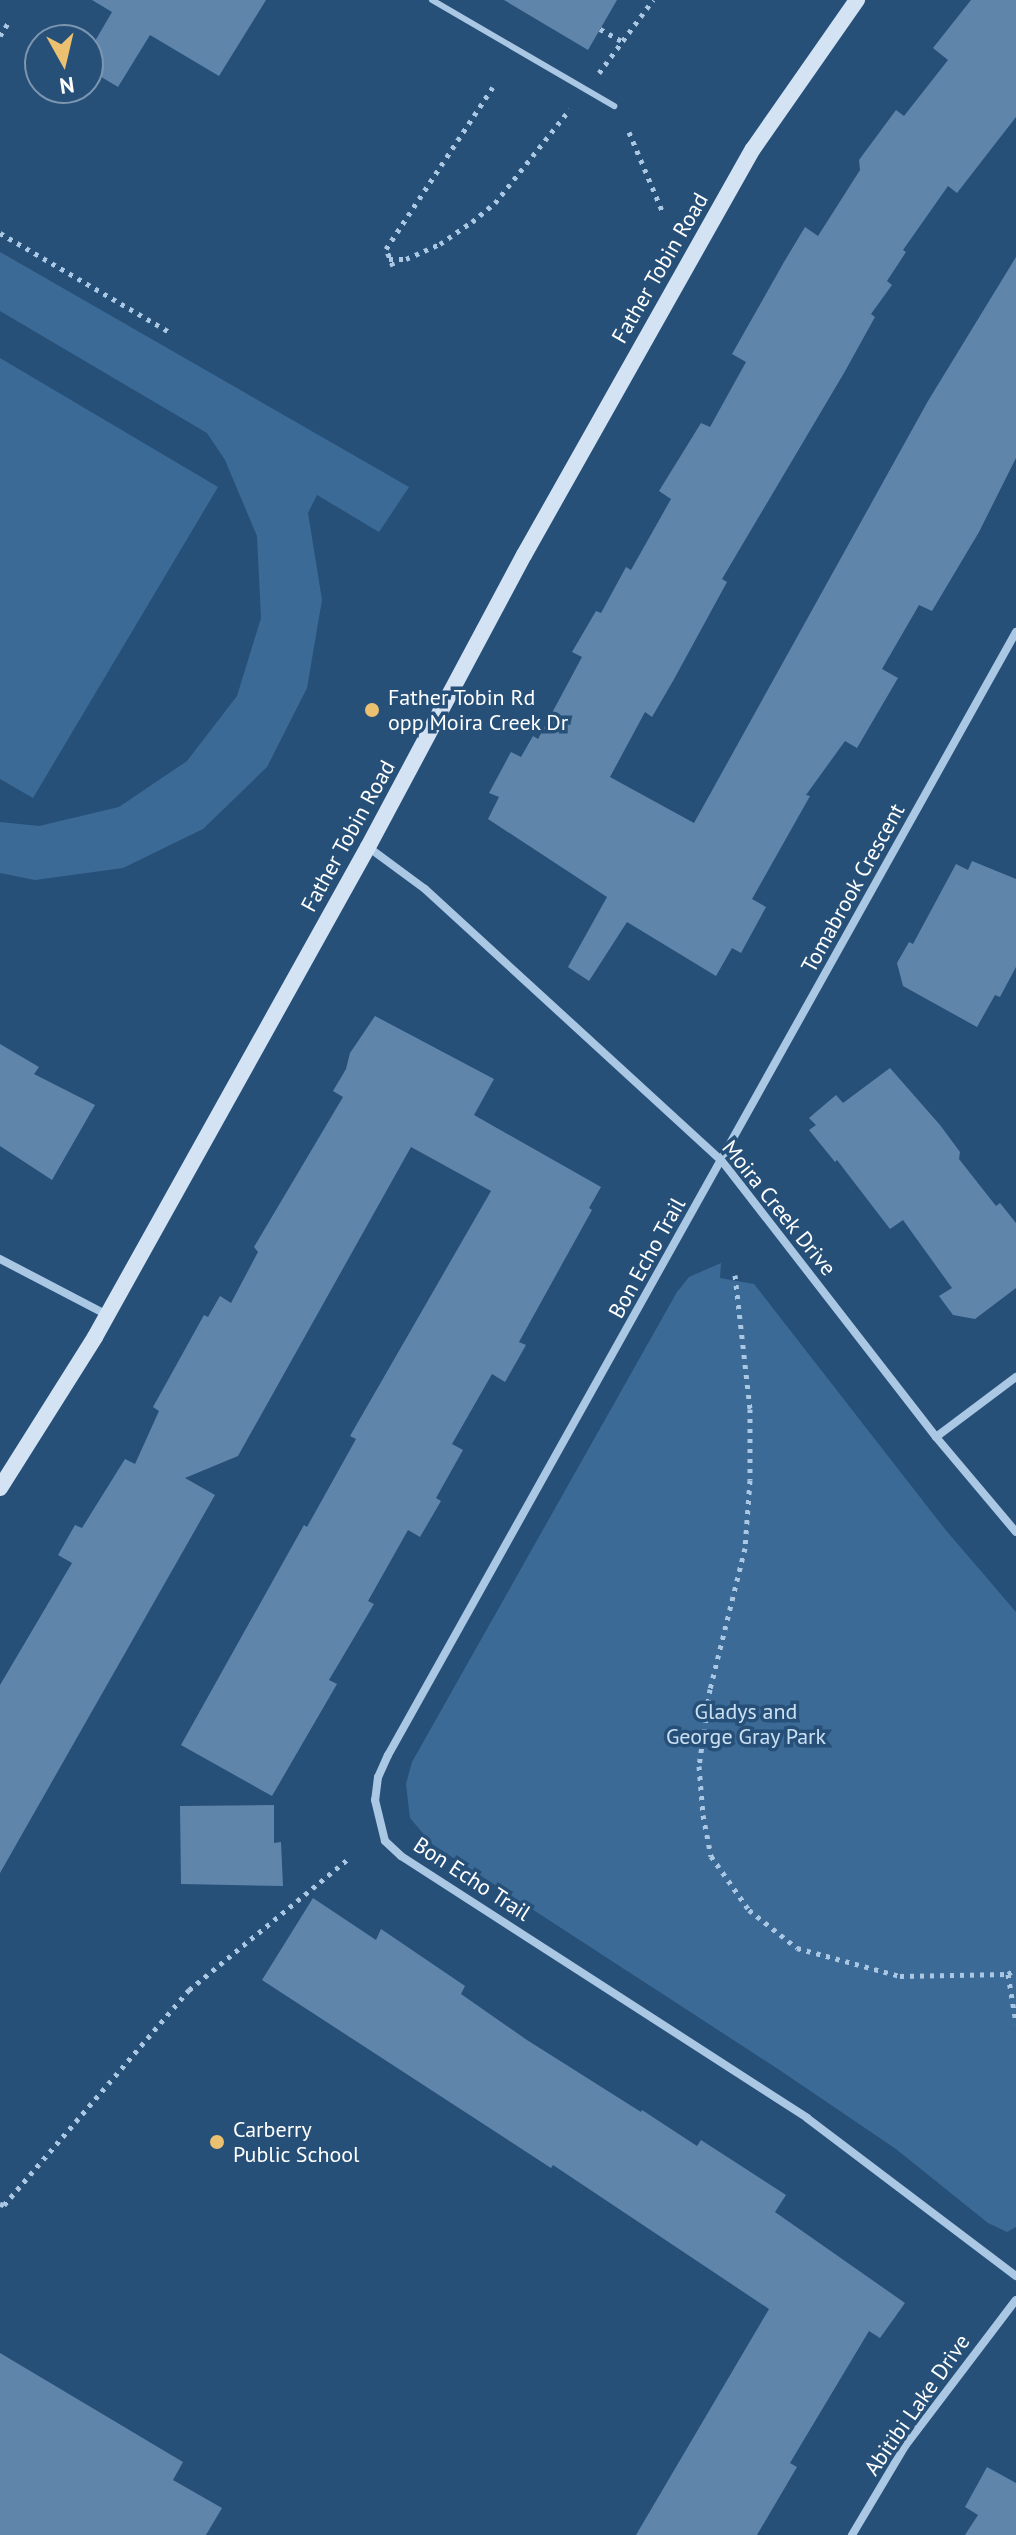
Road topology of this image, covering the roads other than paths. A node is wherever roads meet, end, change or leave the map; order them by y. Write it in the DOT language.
graph roads {
  1 [pos="432,0"];
  2 [pos="857,0"];
  3 [pos="614,106"];
  4 [pos="1016,632"];
  5 [pos="368,847"];
  6 [pos="722,1161"];
  7 [pos="0,1259"];
  8 [pos="107,1315"];
  9 [pos="1016,1377"];
  10 [pos="936,1437"];
  11 [pos="0,1488"];
  12 [pos="1016,1532"];
  13 [pos="1016,2276"];
  14 [pos="1016,2300"];
  15 [pos="852,2535"];
  1 -- 3 [label="lane"];
  2 -- 5 [label="street, Father Tobin Road"];
  4 -- 6 [label="street, Tomabrook Crescent"];
  5 -- 6 [label="street, Moira Creek Drive"];
  5 -- 8 [label="street, Father Tobin Road"];
  6 -- 10 [label="street, Moira Creek Drive"];
  6 -- 13 [label="street, Bon Echo Trail"];
  7 -- 8 [label="street"];
  8 -- 11 [label="street, Father Tobin Road"];
  9 -- 10 [label="street"];
  10 -- 12 [label="street, Moira Creek Drive"];
  14 -- 15 [label="street, Abitibi Lake Drive"];
}
